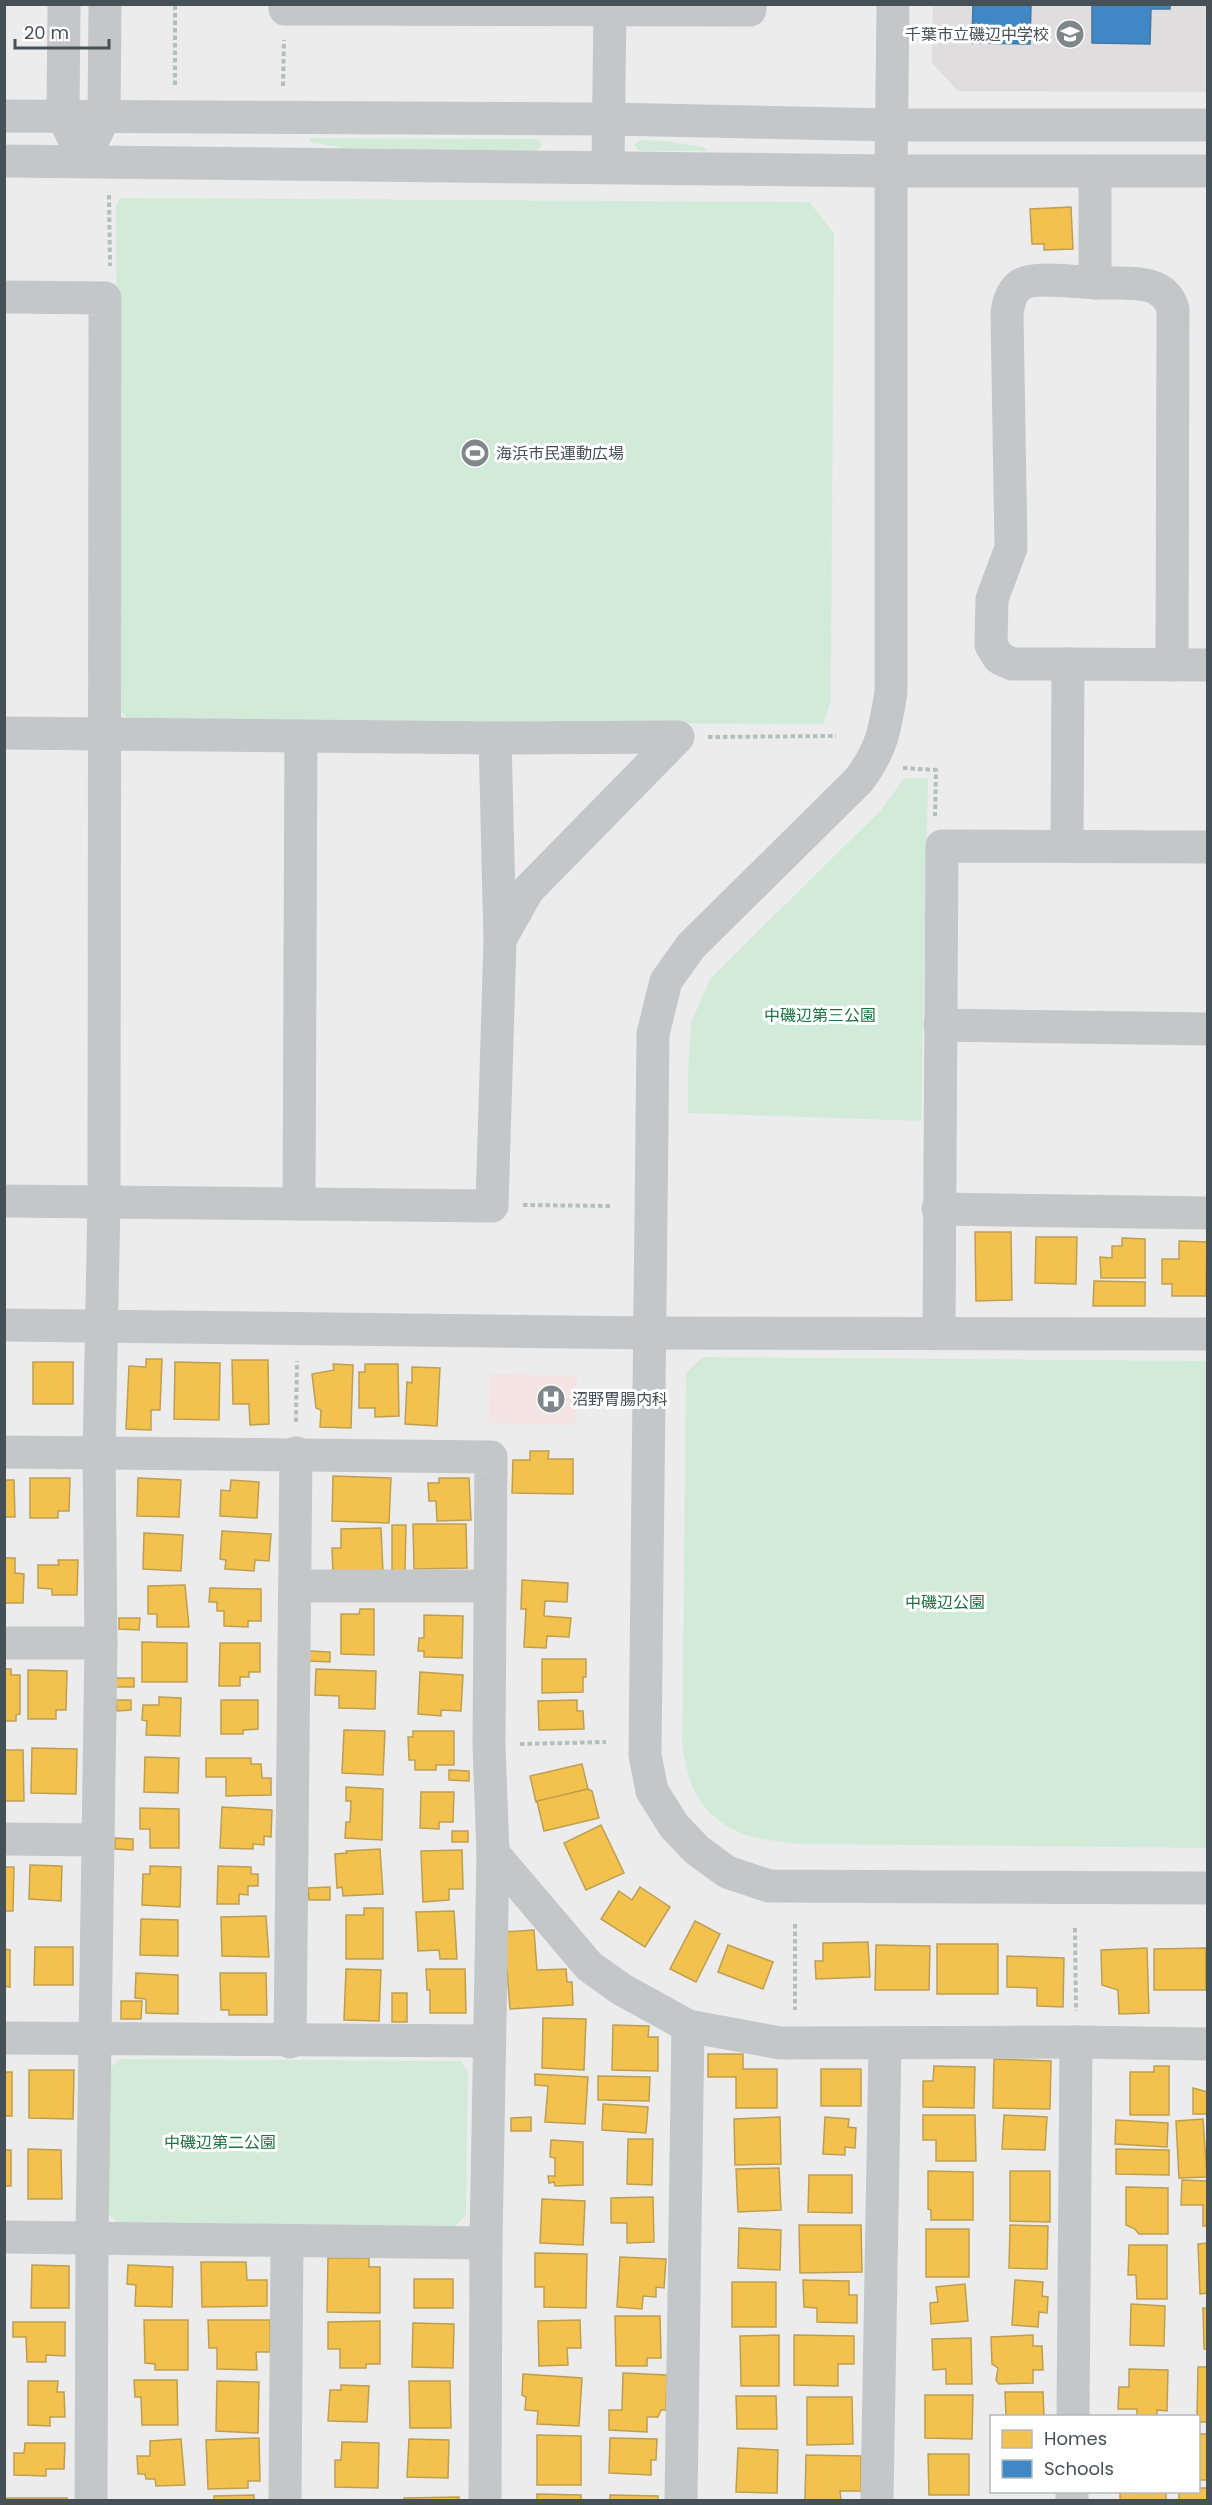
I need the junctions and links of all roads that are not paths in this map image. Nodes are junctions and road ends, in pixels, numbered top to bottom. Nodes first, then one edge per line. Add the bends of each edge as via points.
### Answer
1 (64, 4) edge
2 (105, 4) edge
3 (750, 4) edge
4 (893, 4) edge
5 (285, 7) edge
6 (610, 7) edge
7 (4, 116) edge
8 (63, 117) junction
9 (104, 117) junction
10 (609, 119) junction
11 (892, 124) junction
12 (1208, 125) edge
13 (4, 161) edge
14 (84, 161) junction
15 (608, 166) junction
16 (891, 171) junction
17 (1095, 171) junction
18 (1208, 171) edge
19 (1095, 283) junction
20 (4, 297) edge
21 (1068, 664) junction
22 (1172, 665) junction
23 (1208, 665) edge
24 (4, 733) edge
25 (104, 734) junction
26 (301, 736) junction
27 (495, 738) junction
28 (1067, 846) junction
29 (1208, 847) edge
30 (500, 940) junction
31 (940, 1024) junction
32 (1208, 1029) edge
33 (4, 1201) edge
34 (104, 1202) junction
35 (299, 1203) junction
36 (938, 1209) junction
37 (1208, 1213) edge
38 (4, 1325) edge
39 (102, 1325) junction
40 (939, 1332) junction
41 (650, 1333) junction
42 (1208, 1334) edge
43 (4, 1452) edge
44 (99, 1453) junction
45 (296, 1453) junction
46 (295, 1586) junction
47 (490, 1586) junction
48 (4, 1643) edge
49 (101, 1643) junction
50 (4, 1839) edge
51 (98, 1840) junction
52 (493, 1853) junction
53 (1208, 1888) edge
54 (688, 2026) junction
55 (4, 2038) edge
56 (95, 2039) junction
57 (290, 2042) junction
58 (489, 2042) junction
59 (1076, 2042) junction
60 (885, 2043) junction
61 (1208, 2044) edge
62 (4, 2237) edge
63 (92, 2238) junction
64 (287, 2241) junction
65 (486, 2243) junction
66 (1073, 2415) edge
67 (91, 2500) edge
68 (285, 2500) edge
69 (485, 2500) edge
70 (681, 2500) edge
71 (877, 2500) edge

1 - 8 street
2 - 9 street
3 - 6 street via 750,10
4 - 11 street
5 - 6 street
6 - 10 street
7 - 8 street
8 - 9 street
8 - 14 street
9 - 10 street
9 - 14 street
10 - 11 street
10 - 15 street
11 - 12 street
11 - 16 street
13 - 14 street
14 - 15 street
15 - 16 street
16 - 17 street
16 - 41 street via 891,692 884,735 873,761 859,780 691,946 666,981 652,1034
17 - 18 street
17 - 19 street
19 - 21 street via 1034,280 1020,285 1009,300 1007,314 1011,548 992,599 991,645 999,658 1012,664
19 - 22 street via 1150,285 1161,289 1173,309
20 - 25 street via 105,298
21 - 22 street
21 - 28 street
22 - 23 street
24 - 25 street
25 - 26 street
25 - 34 street
26 - 27 street
26 - 35 street
27 - 30 street
27 - 30 street via 678,737 528,890
28 - 29 street
28 - 31 street via 942,846
30 - 35 street via 492,1206
31 - 32 street
31 - 36 street
33 - 34 street
34 - 35 street
34 - 39 street
36 - 37 street
36 - 40 street
38 - 39 street
39 - 41 street
39 - 44 street
40 - 41 street
40 - 42 street
41 - 53 street via 645,1755 652,1791 674,1826 697,1850 727,1872 769,1886
43 - 44 street
44 - 45 street
44 - 49 street
45 - 46 street
45 - 47 street via 491,1456
46 - 47 street
46 - 57 street
47 - 52 street
48 - 49 street
49 - 51 street
50 - 51 street
51 - 56 street
52 - 54 street via 589,1966 621,1989
52 - 58 street
54 - 60 street via 744,2038 795,2043
54 - 70 street
55 - 56 street
56 - 57 street
56 - 63 street
57 - 58 street
58 - 65 street
59 - 60 street
59 - 61 street
59 - 66 street
60 - 71 street
62 - 63 street
63 - 64 street
63 - 67 street
64 - 65 street
64 - 68 street
65 - 69 street

